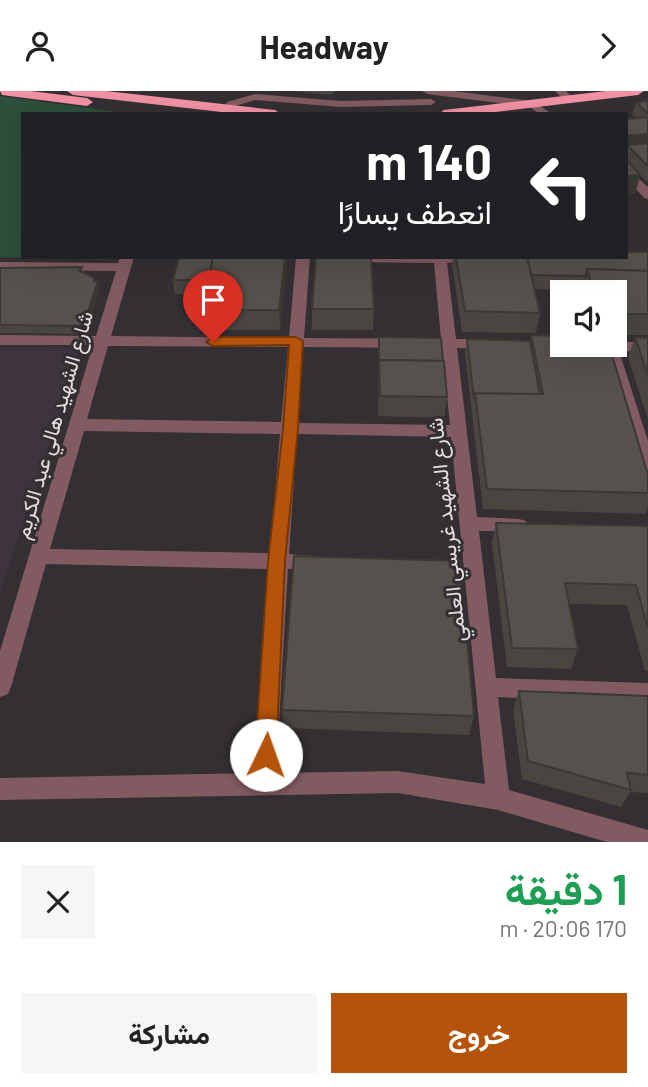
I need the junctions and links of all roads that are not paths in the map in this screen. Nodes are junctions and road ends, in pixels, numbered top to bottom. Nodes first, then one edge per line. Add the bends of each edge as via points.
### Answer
1 (2, 91) edge
2 (73, 91) edge
3 (638, 91) edge
4 (427, 95) edge
5 (648, 99) edge
6 (569, 103) edge
7 (227, 110) junction
8 (536, 110) edge
9 (168, 112) edge
10 (251, 112) edge
11 (442, 112) edge
12 (490, 112) edge
13 (628, 172) edge
14 (648, 195) edge
15 (303, 259) edge
16 (441, 259) edge
17 (125, 262) edge
18 (0, 266) edge
19 (0, 340) edge
20 (296, 341) junction
21 (103, 342) junction
22 (450, 342) junction
23 (503, 344) edge
24 (627, 347) edge
25 (648, 347) edge
26 (613, 357) edge
27 (78, 425) junction
28 (291, 429) junction
29 (460, 431) junction
30 (648, 468) edge
31 (470, 524) junction
32 (538, 527) edge
33 (39, 556) junction
34 (276, 561) junction
35 (329, 563) edge
36 (447, 567) edge
37 (474, 568) junction
38 (0, 687) edge
39 (485, 687) junction
40 (648, 693) edge
41 (264, 783) junction
42 (0, 789) edge
43 (498, 798) junction
44 (648, 842) edge

1 - 9 highway
2 - 7 highway
3 - 6 highway
4 - 7 street via 341,104 255,97
4 - 8 street
4 - 11 street
5 - 6 highway
6 - 8 highway
7 - 10 highway
8 - 12 highway
13 - 14 street
15 - 20 street
16 - 22 street, شارع الشهيد غريسي العلمي
17 - 18 street
17 - 21 street, شارع الشهيد هالي عبد الكريم
19 - 21 street
20 - 21 street
20 - 22 street
20 - 28 street
21 - 27 street, شارع الشهيد هالي عبد الكريم
22 - 23 street
22 - 29 street, شارع الشهيد غريسي العلمي
24 - 25 street
26 - 30 street
27 - 28 street
27 - 33 street, شارع الشهيد هالي عبد الكريم
28 - 29 street
28 - 34 street
29 - 31 street, شارع الشهيد غريسي العلمي
31 - 32 street
31 - 37 street, شارع الشهيد غريسي العلمي
33 - 34 street
33 - 38 street, شارع الشهيد هالي عبد الكريم
34 - 35 street
34 - 41 street
36 - 37 street
37 - 39 street, شارع الشهيد غريسي العلمي
39 - 40 street
39 - 43 street, شارع الشهيد غريسي العلمي
41 - 42 street
41 - 43 street via 398,782
43 - 44 street

